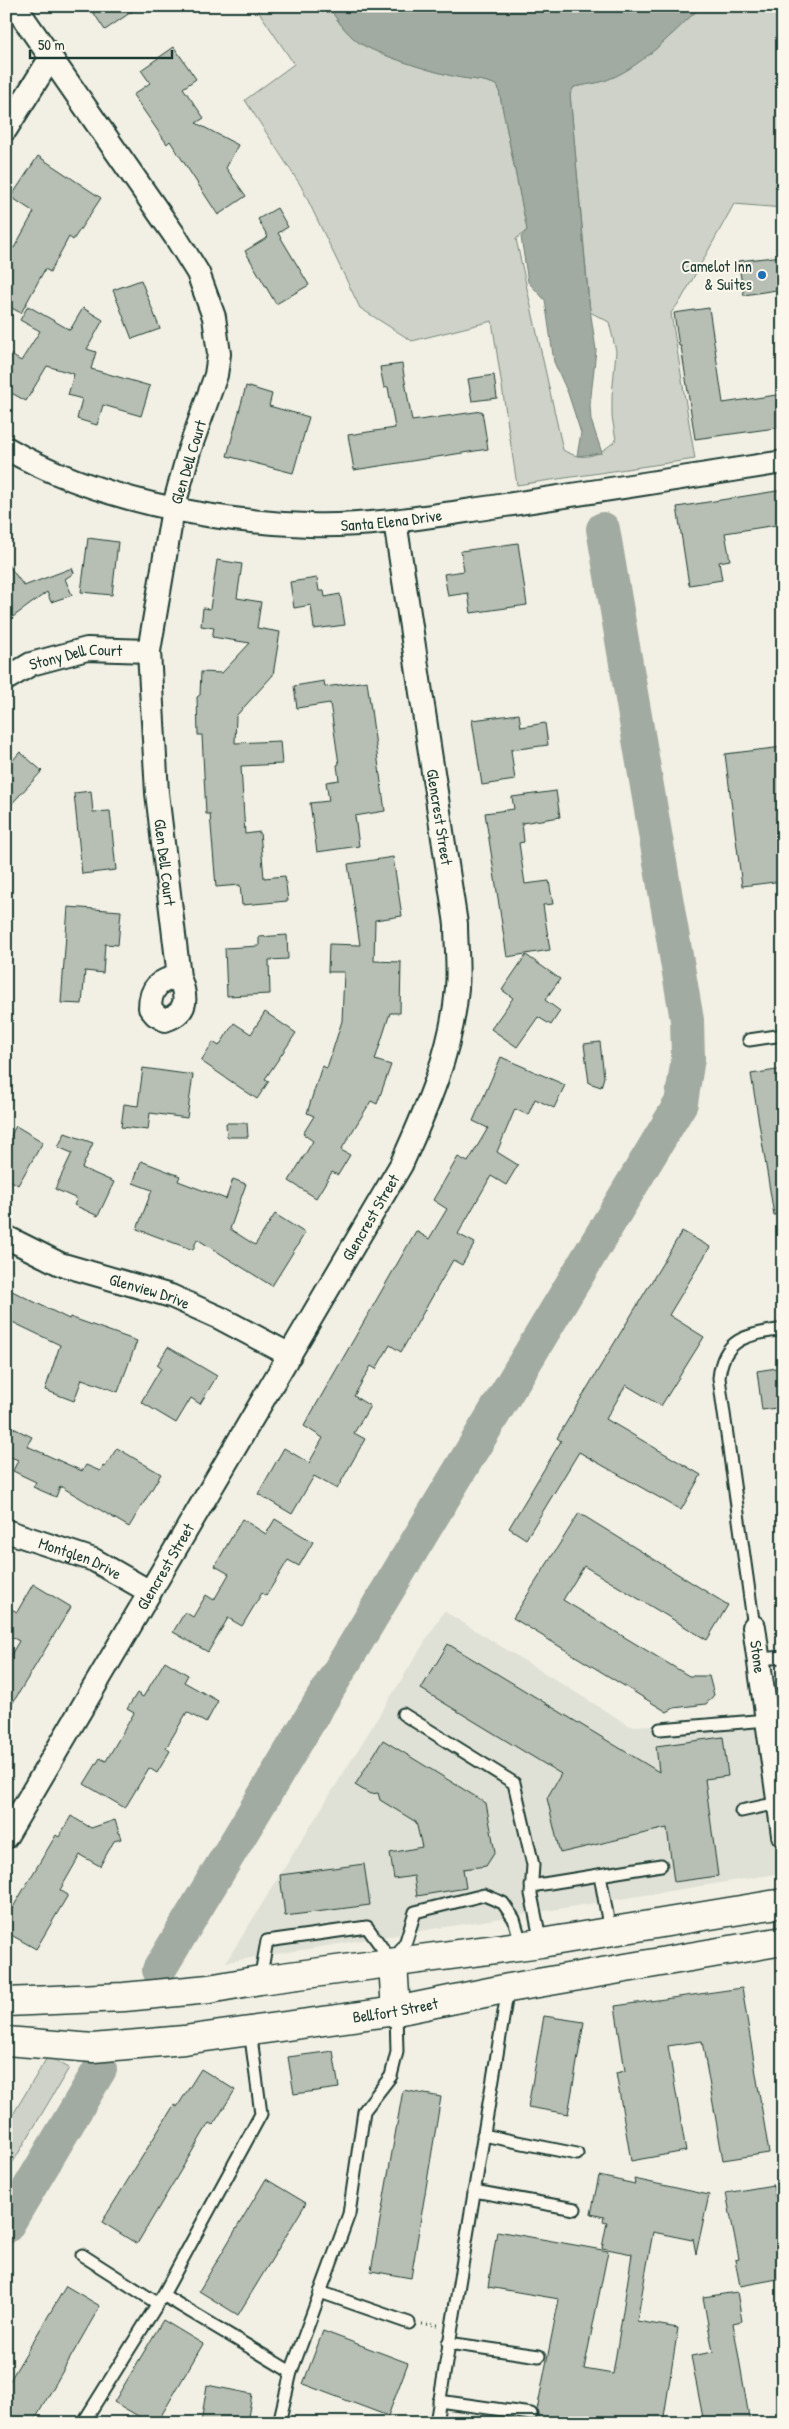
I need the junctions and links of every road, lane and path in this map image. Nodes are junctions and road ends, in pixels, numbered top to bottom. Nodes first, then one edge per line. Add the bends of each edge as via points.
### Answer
1 (15, 6) edge
2 (50, 59) junction
3 (6, 129) edge
4 (6, 448) edge
5 (783, 462) edge
6 (173, 509) junction
7 (395, 521) junction
8 (149, 651) junction
9 (6, 679) edge
10 (179, 977) dead end
11 (783, 1035) edge
12 (749, 1040) dead end
13 (6, 1237) edge
14 (783, 1329) edge
15 (290, 1355) junction
16 (6, 1531) edge
17 (150, 1592) junction
18 (754, 1627) joint
19 (783, 1657) edge
20 (759, 1659) junction
21 (403, 1714) dead end
22 (767, 1720) junction
23 (660, 1729) dead end
24 (741, 1811) dead end
25 (781, 1820) edge
26 (6, 1837) edge
27 (661, 1865) dead end
28 (600, 1875) junction
29 (531, 1886) junction
30 (783, 1903) edge
31 (610, 1931) junction
32 (783, 1941) edge
33 (531, 1945) junction
34 (393, 1963) junction
35 (260, 1980) junction
36 (508, 1988) junction
37 (6, 2002) edge
38 (396, 2011) junction
39 (250, 2030) junction
40 (6, 2041) edge
41 (483, 2135) junction
42 (577, 2154) dead end
43 (474, 2191) junction
44 (575, 2208) dead end
45 (82, 2255) dead end
46 (320, 2292) junction
47 (160, 2299) junction
48 (409, 2323) joint
49 (450, 2326) junction
50 (448, 2344) junction
51 (539, 2356) dead end
52 (291, 2372) junction
53 (439, 2401) junction
54 (531, 2414) dead end
55 (83, 2423) edge
56 (280, 2423) edge
57 (436, 2423) edge

1 - 2 street, Glen Dell Court
2 - 3 street
2 - 6 street, Glen Dell Court via 175,236 198,274 214,317 219,354 216,375
4 - 6 street, Santa Elena Drive via 95,488
5 - 7 street, Santa Elena Drive
6 - 7 street, Santa Elena Drive via 309,525
6 - 8 street, Glen Dell Court
7 - 15 street, Glencrest Street via 456,924 457,988 448,1047 425,1113 401,1165
8 - 9 street, Stony Dell Court via 87,649 31,664
8 - 10 street, Glen Dell Court via 157,793
11 - 12 lane
13 - 15 street, Glenview Drive via 60,1264 171,1296
14 - 18 lane via 750,1334 732,1345 721,1361 719,1378
15 - 17 street, Glencrest Street
16 - 17 street, Montglen Drive via 94,1560
17 - 26 street, Glencrest Street
18 - 20 street, Stone
19 - 20 lane
20 - 22 street, Stone
21 - 29 lane via 514,1783 533,1866
22 - 23 lane
22 - 25 street, Stone
24 - 25 lane
27 - 28 lane
28 - 29 lane
28 - 31 lane
29 - 33 lane
30 - 31 main road
31 - 33 main road
32 - 36 main road, Bellfort Street
33 - 34 main road
33 - 34 lane via 502,1904 484,1896 415,1912 406,1941
34 - 35 main road
34 - 35 lane via 366,1927 267,1941
34 - 38 main road
35 - 37 main road via 209,1990 124,1998
36 - 38 main road, Bellfort Street
36 - 41 lane
38 - 39 main road, Bellfort Street
38 - 46 lane via 396,2052 391,2076 364,2111 349,2214
39 - 40 main road, Bellfort Street via 93,2048
39 - 47 lane via 261,2114
41 - 42 lane
41 - 43 lane
43 - 44 lane
43 - 49 lane
45 - 47 lane
46 - 48 lane
46 - 52 lane
47 - 52 lane
47 - 55 lane
48 - 49 path
49 - 50 lane
50 - 51 lane
50 - 53 lane
52 - 56 lane
53 - 54 lane
53 - 57 lane

